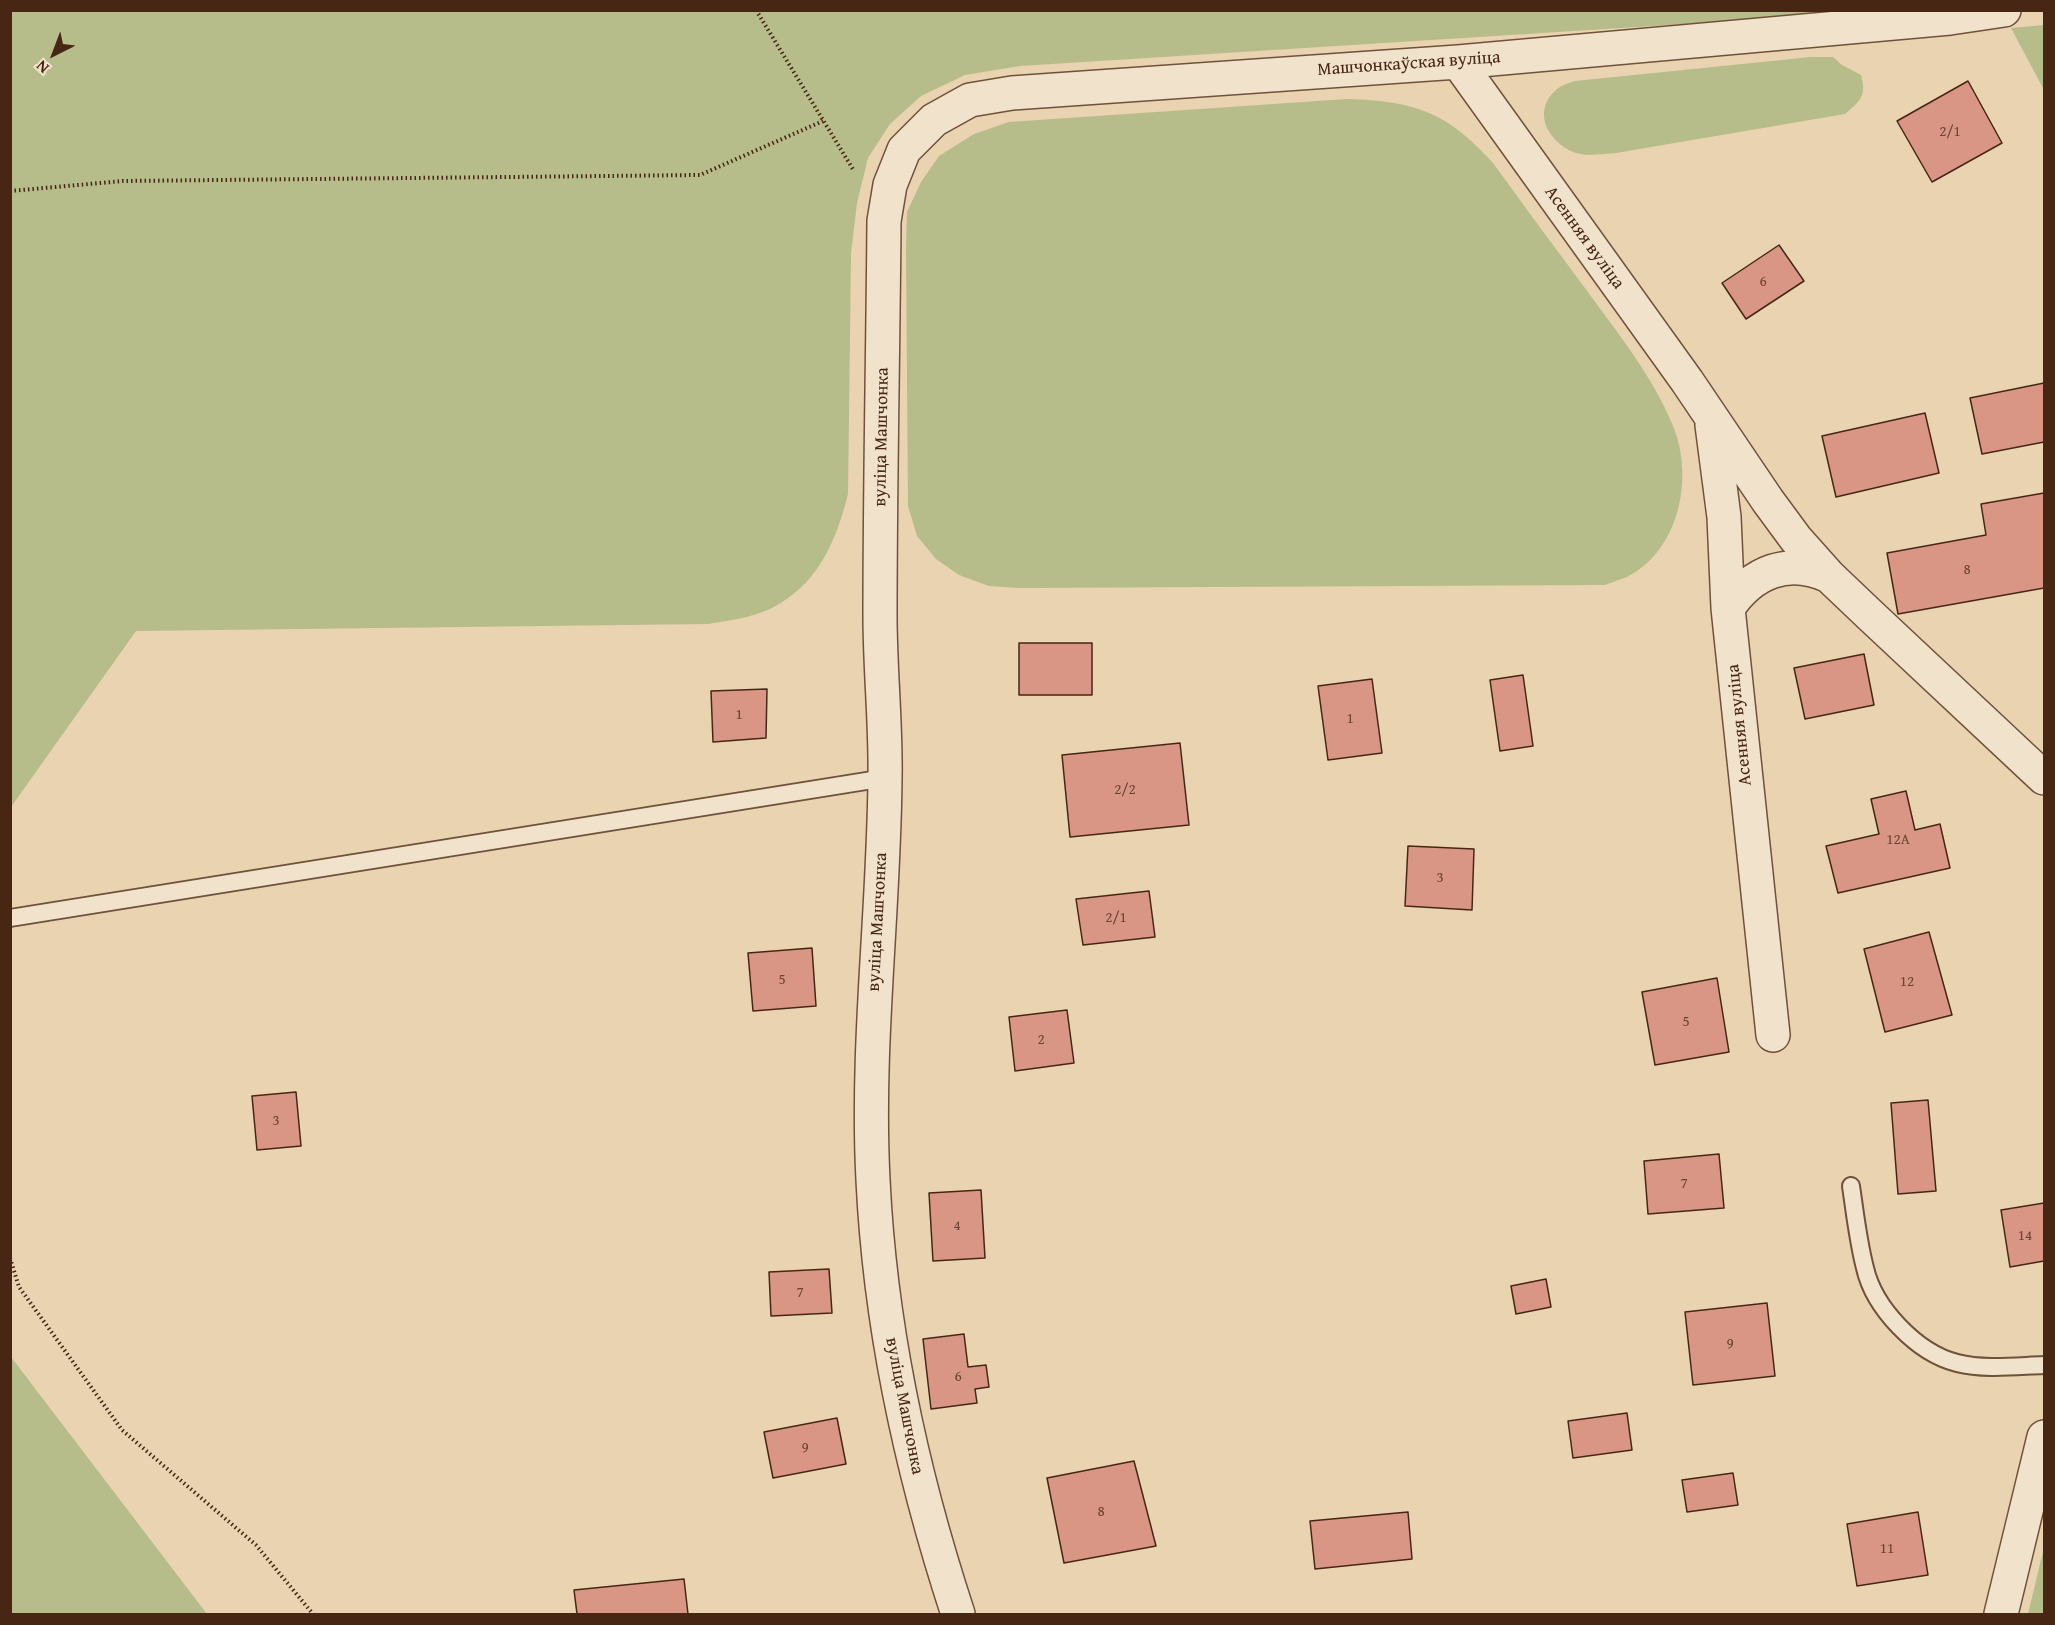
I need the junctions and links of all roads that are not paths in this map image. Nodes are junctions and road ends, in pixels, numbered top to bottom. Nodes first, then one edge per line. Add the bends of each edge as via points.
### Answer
1 (2004, 10) edge
2 (1458, 62) junction
3 (884, 220) joint
4 (1710, 416) junction
5 (1829, 576) junction
6 (1728, 608) junction
7 (885, 778) junction
8 (2044, 778) edge
9 (10, 918) edge
10 (1773, 1035) dead end
11 (1851, 1186) dead end
12 (2044, 1365) edge
13 (2044, 1437) edge
14 (958, 1614) edge
15 (2001, 1614) edge

1 - 2 street, Машчонкаўская вуліца
2 - 3 street, Машчонкаўская вуліца via 1053,89 970,100 934,120 904,150 890,185
2 - 4 street, Асенняя вуліца
3 - 7 street, вуліца Машчонка via 880,618
4 - 5 street, Асенняя вуліца via 1768,501
4 - 6 street, Асенняя вуліца via 1724,517
5 - 6 street via 1804,568 1768,573 1739,592
5 - 8 street, Асенняя вуліца
6 - 10 street, Асенняя вуліца
7 - 9 lane
7 - 14 street, вуліца Машчонка via 871,1070 880,1282 919,1480
11 - 12 lane via 1865,1270 1881,1305 1902,1330 1928,1351 1957,1363
13 - 15 street

